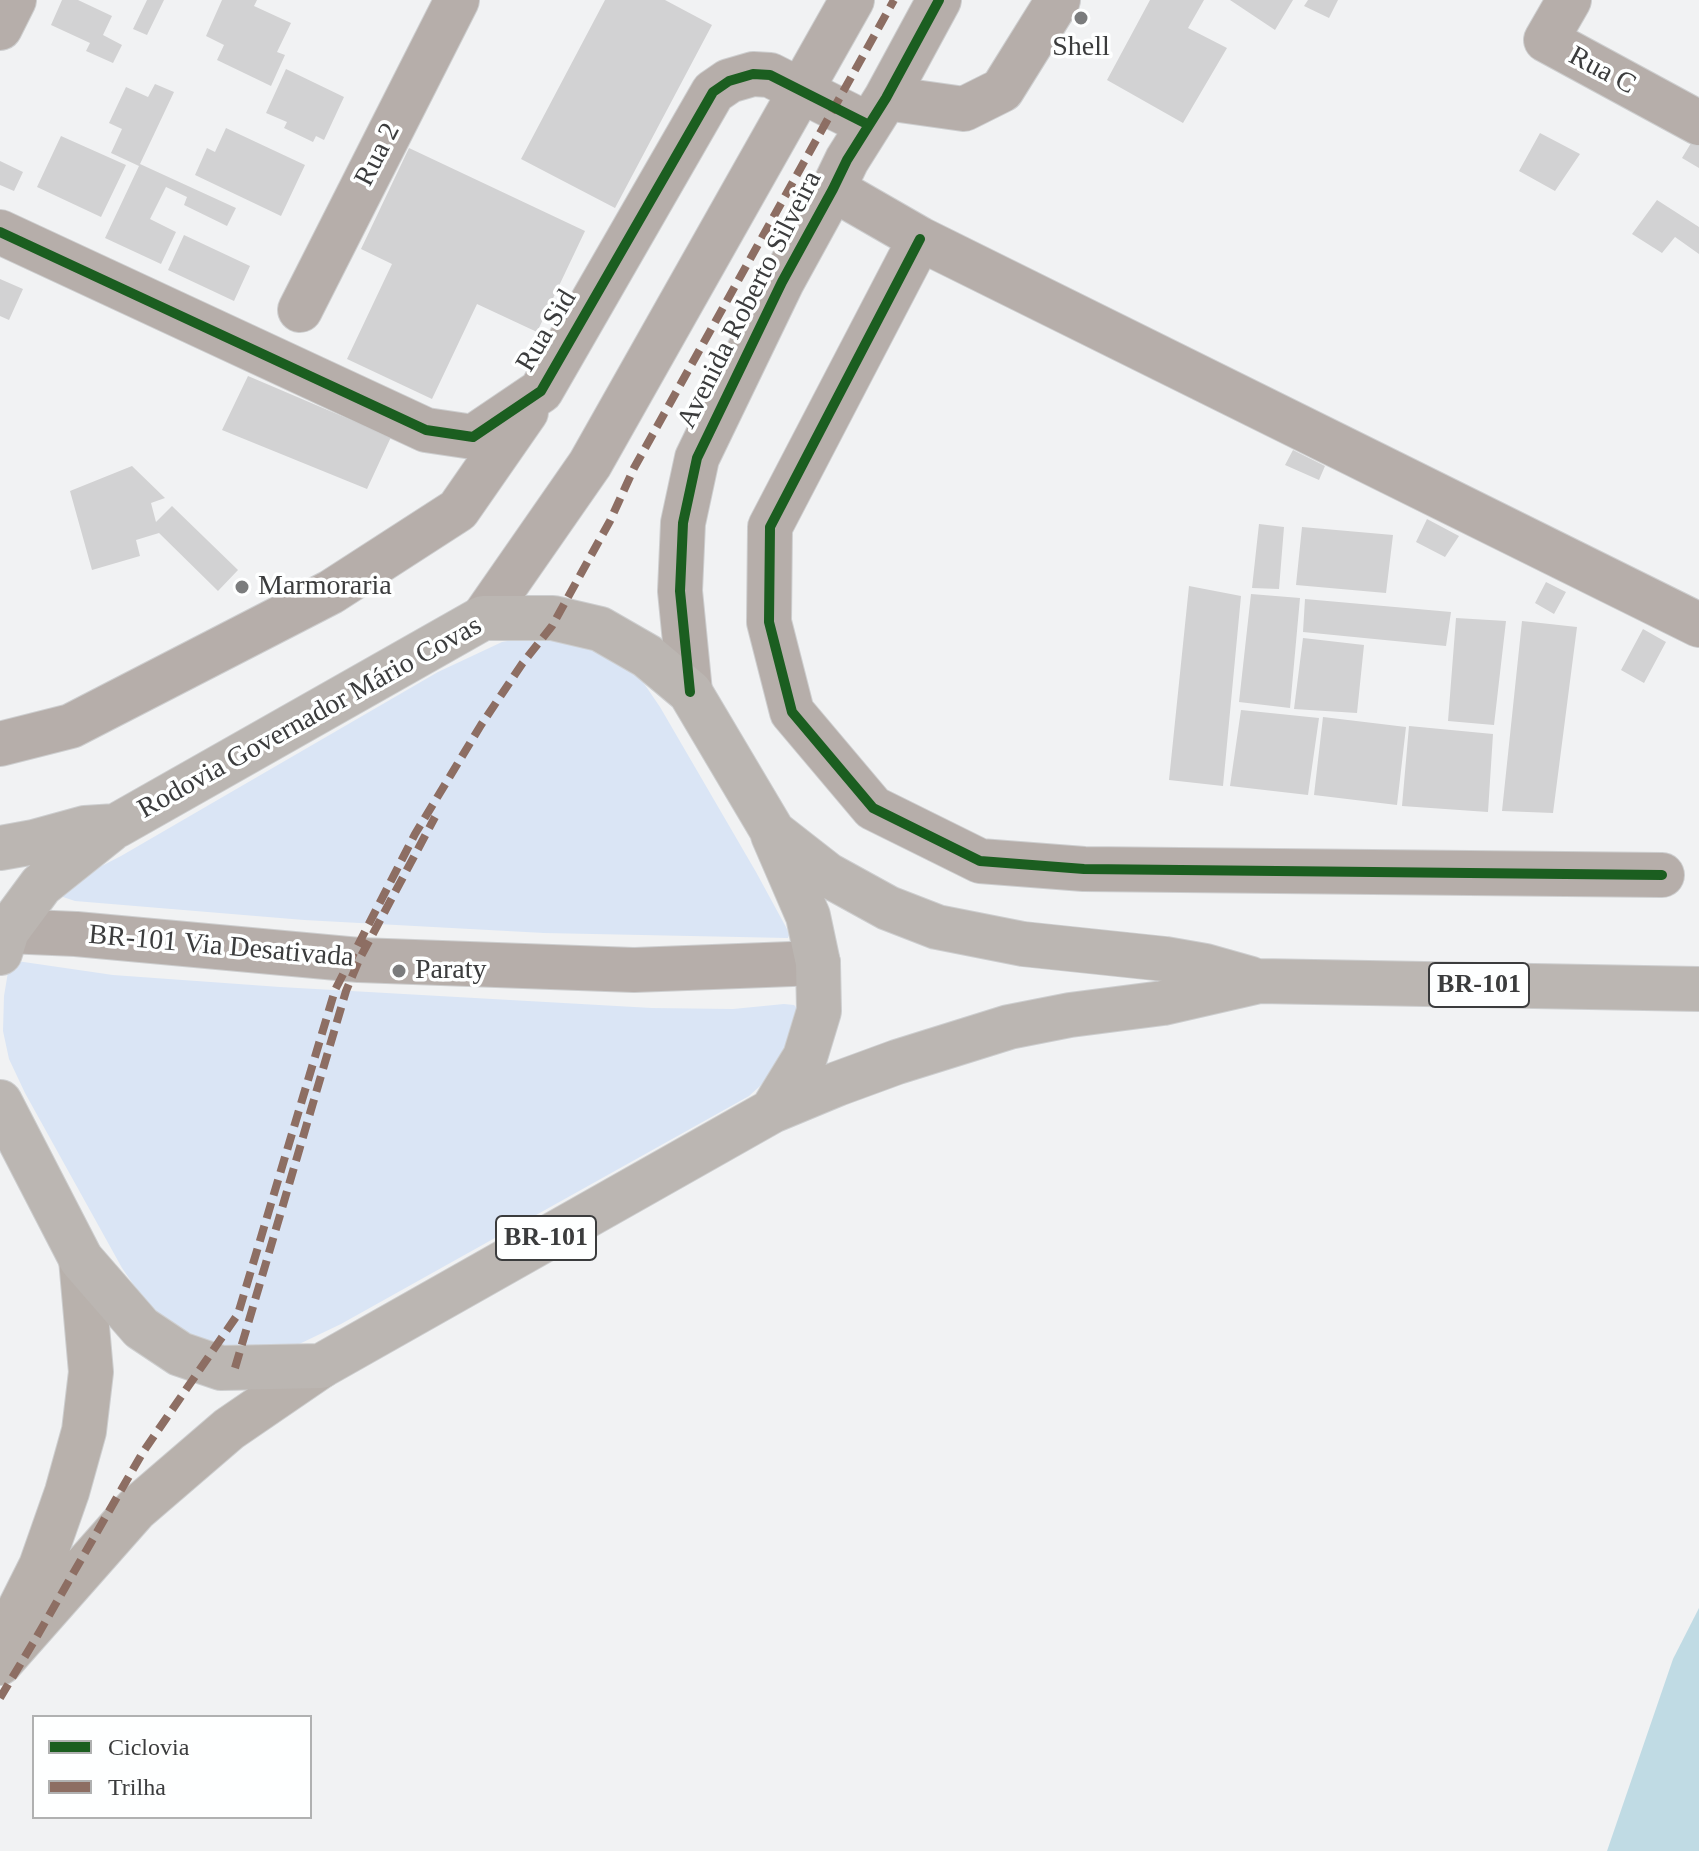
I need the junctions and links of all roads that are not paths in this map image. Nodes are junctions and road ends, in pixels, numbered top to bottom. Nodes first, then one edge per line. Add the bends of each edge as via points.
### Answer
1 (14, 0) edge
2 (457, 0) edge
3 (852, 0) edge
4 (939, 0) edge
5 (1058, 0) edge
6 (1569, 0) edge
7 (0, 28) edge
8 (802, 91) junction
9 (877, 111) junction
10 (1699, 123) edge
11 (833, 189) junction
12 (0, 232) edge
13 (920, 239) junction
14 (300, 310) dead end
15 (541, 391) junction
16 (483, 618) junction
17 (1699, 625) edge
18 (690, 692) junction
19 (0, 744) edge
20 (116, 826) junction
21 (773, 832) junction
22 (0, 848) edge
23 (1662, 875) dead end
24 (4, 942) edge
25 (818, 963) junction
26 (1259, 981) junction
27 (1699, 989) edge
28 (0, 1102) edge
29 (772, 1111) junction
30 (81, 1259) junction
31 (321, 1366) junction
32 (0, 1648) edge
33 (0, 1663) edge

1 - 7 street
2 - 14 street, Rua 2
3 - 8 street, Avenida Roberto Silveira
4 - 9 street, Avenida Roberto Silveira
5 - 9 street, Rua Sid via 1002,90 964,109
6 - 10 street, Rua C via 1546,40
8 - 9 street, Rua Sid
8 - 15 street, Rua Sid via 770,75 753,74 713,92
8 - 16 street, Avenida Roberto Silveira via 590,464
9 - 11 street, Avenida Roberto Silveira
11 - 13 street
11 - 18 street, Avenida Roberto Silveira via 697,458 683,523 680,591
12 - 15 street, Rua Sid via 426,430 473,437
13 - 17 street
13 - 23 street via 770,527 769,622 792,712 873,808 980,861 1084,869
15 - 19 street via 458,510 331,592 71,726
16 - 18 highway, Rodovia Governador Mário Covas / BR-101 via 553,618 600,629 647,656
16 - 20 highway, Rodovia Governador Mário Covas / BR-101
18 - 21 highway, Rodovia Governador Mário Covas / BR-101
20 - 22 highway, Rodovia Governador Mário Covas / BR-101
20 - 24 highway via 41,885
21 - 25 highway via 808,916
21 - 26 highway, Rodovia Governador Mário Covas / BR-101 via 828,875 937,927 1023,944 1165,959
24 - 25 street, BR-101 Via Desativada via 76,934 359,960 634,970
25 - 29 highway via 819,1011 805,1057
26 - 27 highway, Rodovia Governador Mário Covas / BR-101
26 - 29 highway, Rodovia Governador Mário Covas / BR-101 via 1163,1003 1009,1027 885,1066
28 - 30 highway, Rodovia Governador Mário Covas / BR-101
29 - 31 highway, Rodovia Governador Mário Covas / BR-101
30 - 31 highway, Rodovia Governador Mário Covas / BR-101 via 141,1328 180,1354 221,1368
30 - 32 main road via 91,1372 84,1431 41,1566
31 - 33 main road via 229,1429 136,1509

